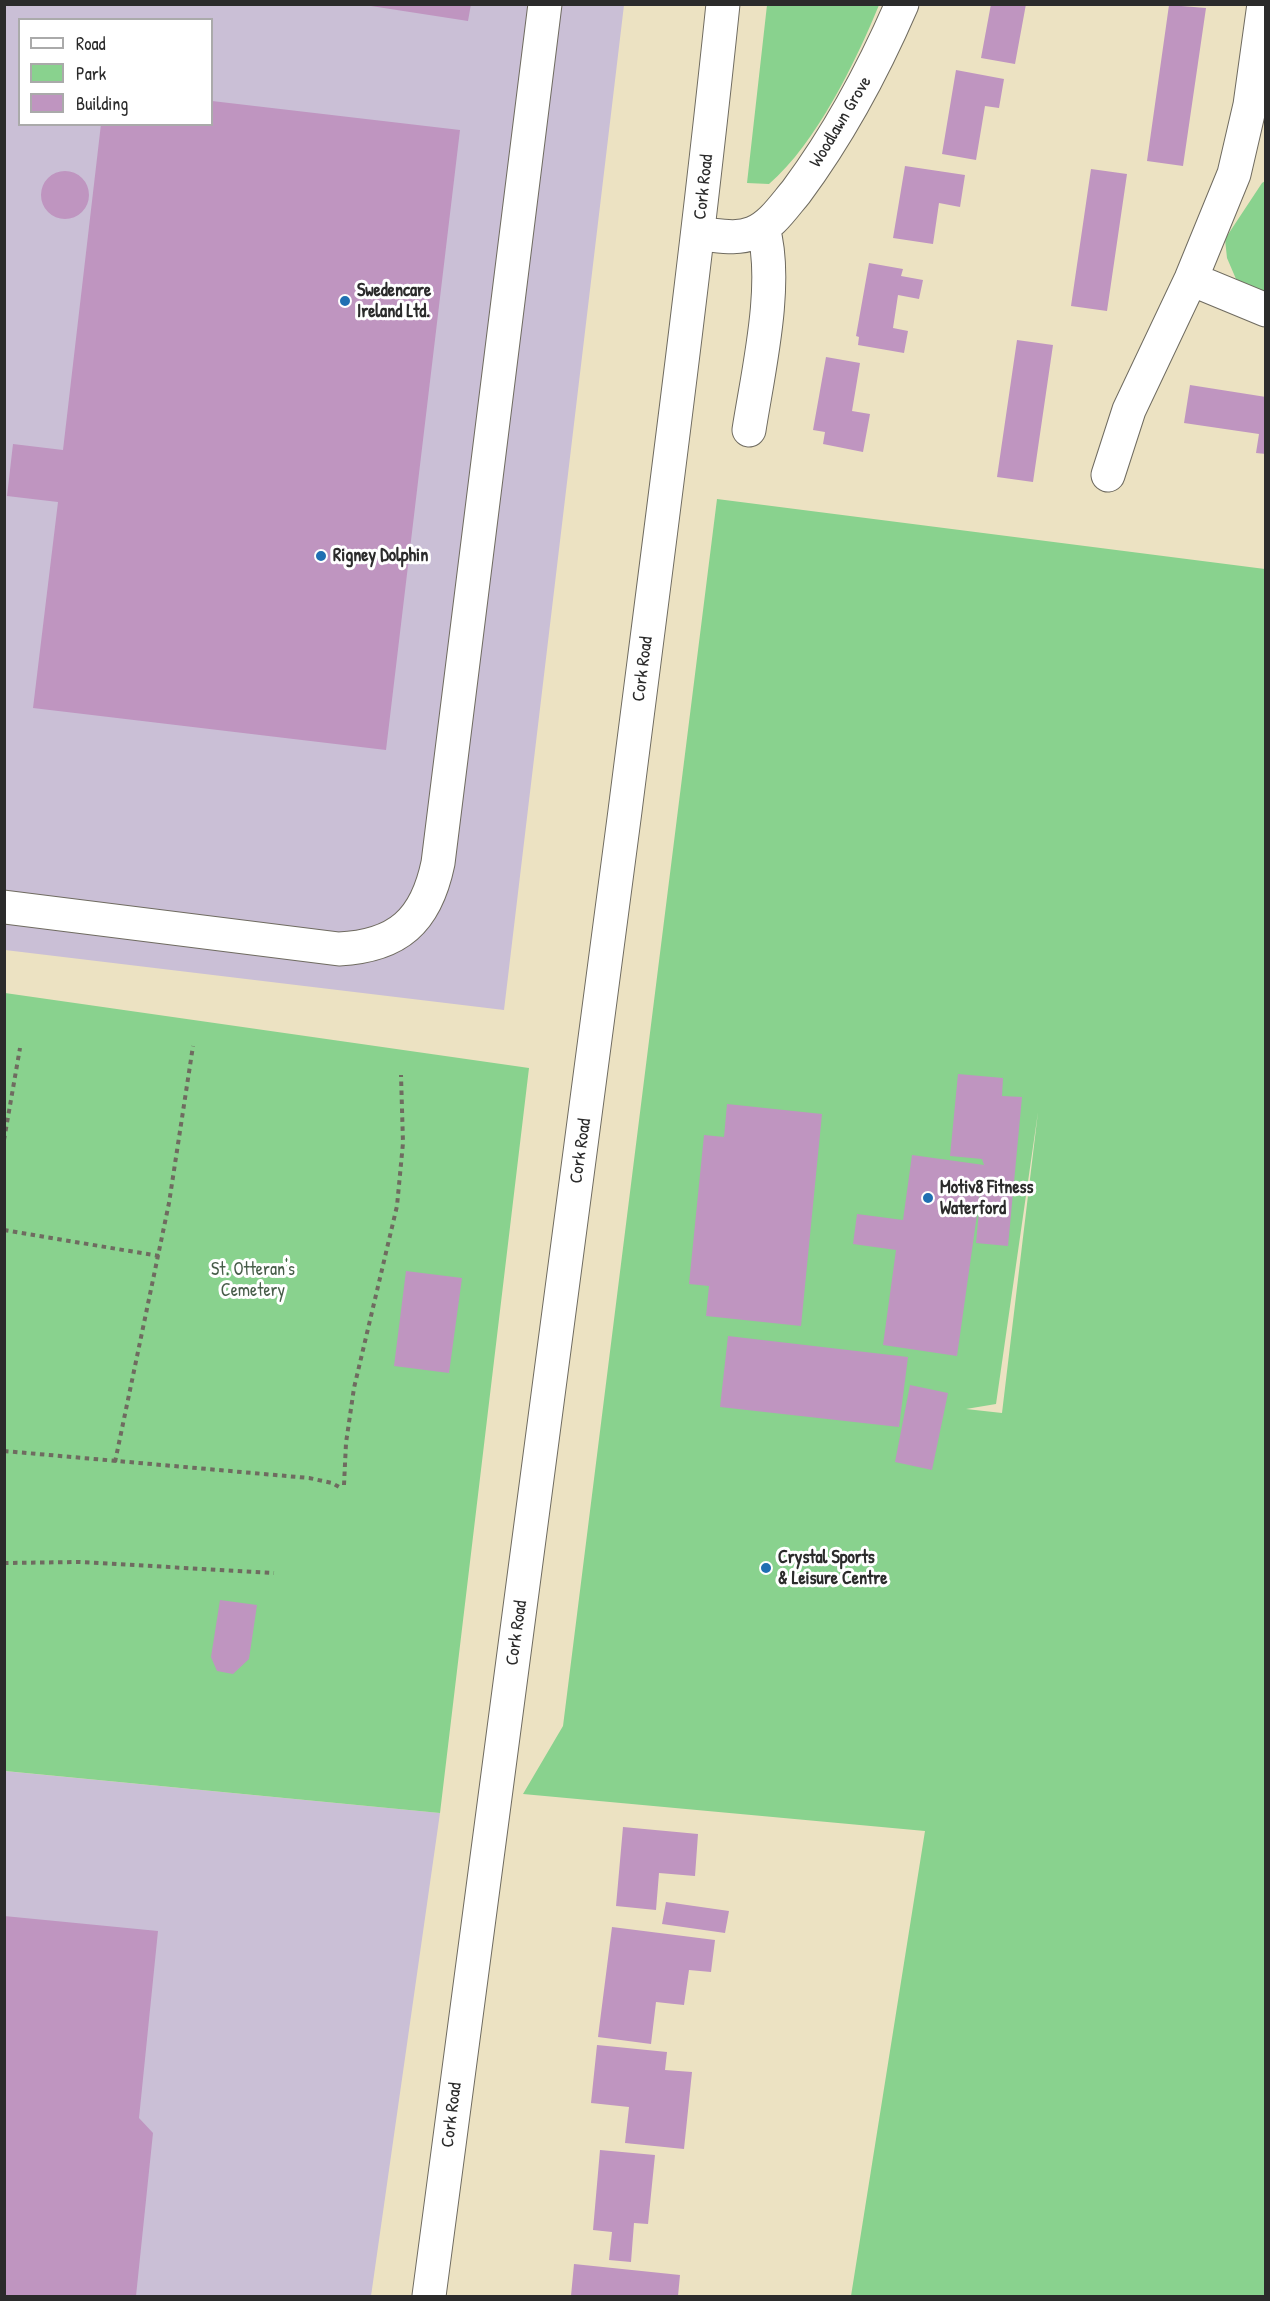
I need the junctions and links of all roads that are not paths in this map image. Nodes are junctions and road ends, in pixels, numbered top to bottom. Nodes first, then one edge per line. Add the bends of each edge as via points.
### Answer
1 (545, 4) edge
2 (723, 4) edge
3 (902, 4) edge
4 (1264, 4) edge
5 (1253, 152) edge
6 (763, 228) junction
7 (699, 234) junction
8 (1191, 279) junction
9 (1266, 310) edge
10 (749, 430) dead end
11 (1108, 475) dead end
12 (4, 907) edge
13 (429, 2296) edge

1 - 12 main road via 438,863 434,883 420,913 402,931 381,942 339,949
2 - 7 main road, Cork Road
3 - 6 main road, Woodlawn Grove via 870,75 835,134 788,202
4 - 5 main road
5 - 8 main road via 1225,199
6 - 7 main road, Woodlawn Grove via 738,237
6 - 10 main road via 768,250 767,295
7 - 13 main road, Cork Road
8 - 9 main road
8 - 11 main road via 1129,410

